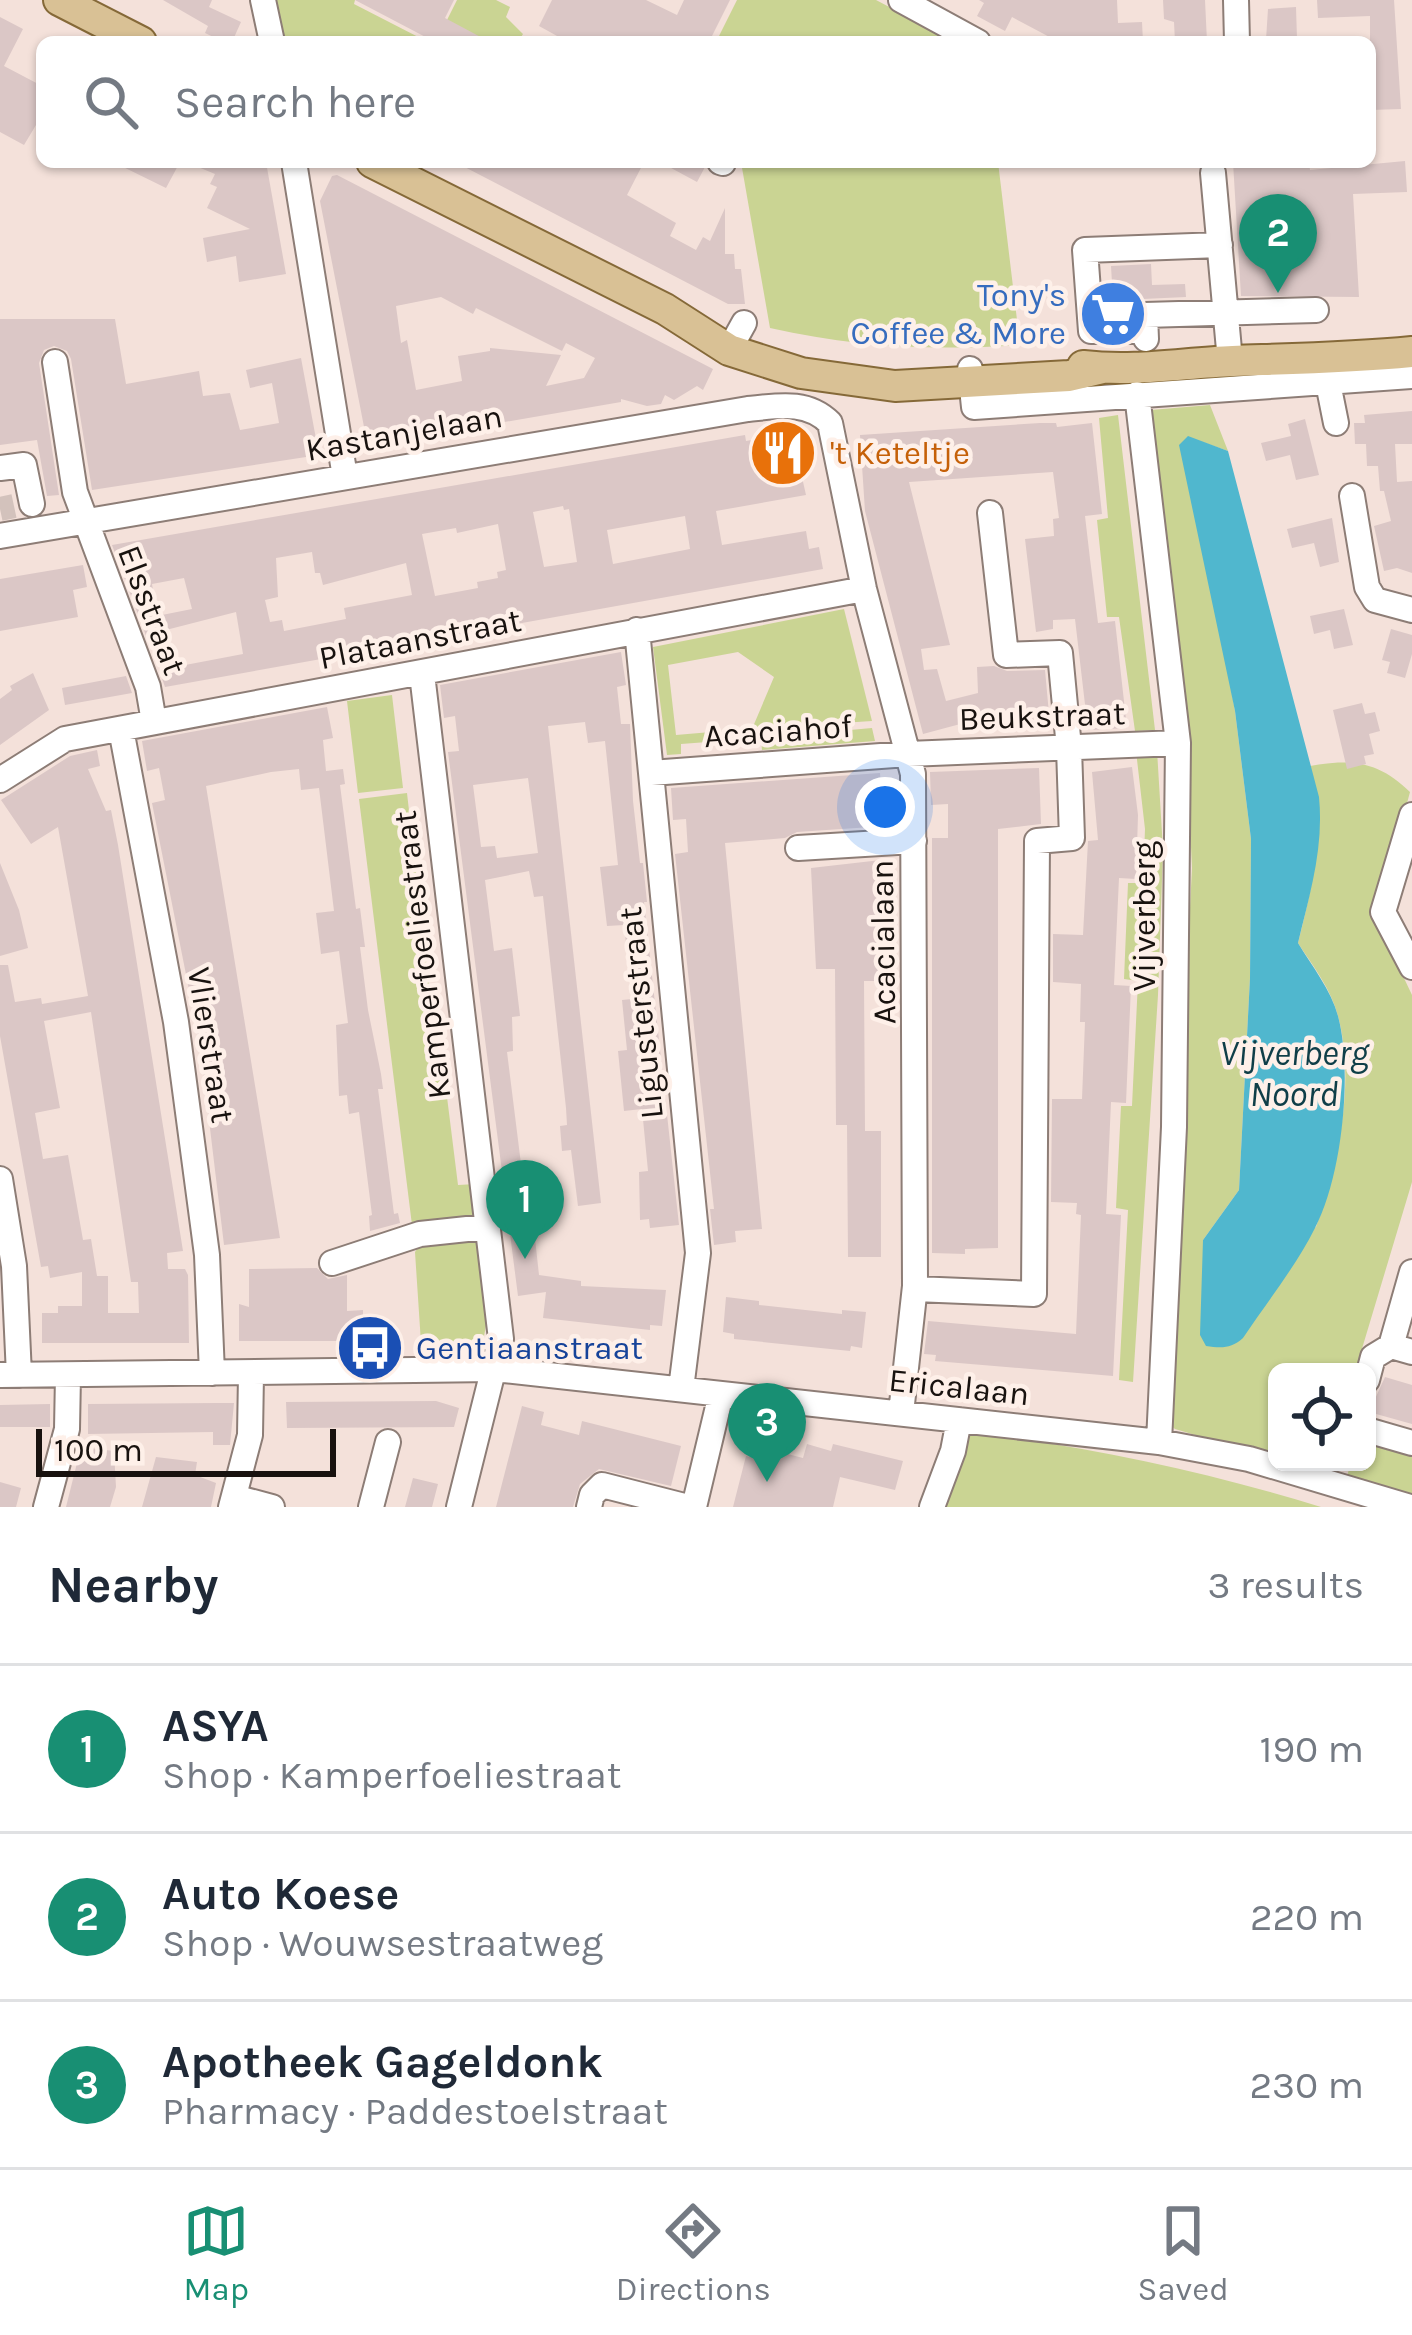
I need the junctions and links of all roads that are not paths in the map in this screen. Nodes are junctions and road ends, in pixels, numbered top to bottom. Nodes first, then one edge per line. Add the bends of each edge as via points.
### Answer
1 (59, 0) edge
2 (262, 0) edge
3 (901, 0) edge
4 (1236, 0) edge
5 (128, 36) edge
6 (271, 36) edge
7 (967, 36) edge
8 (1237, 36) edge
9 (295, 168) edge
10 (385, 168) edge
11 (1213, 172) dead end
12 (1220, 245) junction
13 (1316, 310) dead end
14 (1224, 313) junction
15 (1145, 331) junction
16 (1412, 352) edge
17 (1230, 361) junction
18 (55, 362) dead end
19 (971, 376) junction
20 (1412, 376) edge
21 (1142, 382) junction
22 (1328, 383) junction
23 (819, 412) joint
24 (1336, 423) dead end
25 (0, 468) edge
26 (345, 477) junction
27 (1352, 496) dead end
28 (990, 513) dead end
29 (85, 522) junction
30 (54, 527) junction
31 (0, 536) edge
32 (864, 589) junction
33 (1412, 610) edge
34 (638, 630) junction
35 (422, 674) junction
36 (154, 722) junction
37 (122, 729) junction
38 (1178, 743) junction
39 (1069, 748) junction
40 (908, 754) junction
41 (651, 773) junction
42 (0, 780) edge
43 (1412, 815) edge
44 (914, 841) junction
45 (798, 848) dead end
46 (1412, 967) edge
47 (0, 1179) edge
48 (487, 1227) junction
49 (332, 1263) dead end
50 (1412, 1272) edge
51 (915, 1288) junction
52 (1402, 1349) edge
53 (1371, 1363) edge
54 (494, 1369) junction
55 (212, 1373) junction
56 (250, 1374) junction
57 (9, 1375) edge
58 (68, 1375) junction
59 (681, 1389) junction
60 (721, 1394) junction
61 (901, 1413) junction
62 (959, 1420) junction
63 (1376, 1433) edge
64 (388, 1442) dead end
65 (1159, 1442) junction
66 (1412, 1443) edge
67 (1338, 1473) edge
68 (232, 1502) edge
69 (46, 1507) edge
70 (272, 1507) edge
71 (371, 1507) edge
72 (458, 1507) edge
73 (589, 1507) edge
74 (691, 1507) edge
75 (932, 1507) edge
76 (1410, 1507) edge

1 - 5 main road
2 - 6 street
3 - 7 street
4 - 8 street
9 - 26 street
10 - 19 main road via 801,374 859,384
11 - 12 street
12 - 14 street
12 - 15 street via 1085,250 1090,331
13 - 14 street
14 - 15 street via 1144,315
14 - 17 street
15 - 21 street, Vijverberg
16 - 17 main road
17 - 21 main road
18 - 29 street, Elsstraat
19 - 21 main road via 1103,368
19 - 21 street via 974,407
20 - 22 street
21 - 22 street
21 - 38 street, Vijverberg
22 - 24 street
23 - 26 street, Kastanjelaan via 748,409
23 - 32 street, Acacialaan via 830,423
25 - 30 street via 24,464 22,499
26 - 29 street, Kastanjelaan
27 - 33 street via 1367,587 1376,600
28 - 39 street via 1006,655 1060,653
29 - 30 street, Kastanjelaan
29 - 36 street, Elsstraat
30 - 31 street, Kastanjelaan
32 - 34 street, Plataanstraat
32 - 40 street, Acacialaan
34 - 35 street, Plataanstraat
34 - 41 street, Ligusterstraat
35 - 36 street, Plataanstraat
35 - 48 street, Kamperfoeliestraat
36 - 37 street, Plataanstraat
37 - 42 street, Plataanstraat via 65,739
37 - 55 street, Vlierstraat via 176,1022 207,1255
38 - 39 street, Beukstraat
38 - 65 street, Vijverberg via 1174,1127
39 - 40 street, Beukstraat
39 - 51 street via 1072,838 1037,841 1034,1294
40 - 41 street, Acaciahof
40 - 44 street, Acacialaan
41 - 59 street, Ligusterstraat via 698,1252
43 - 46 street via 1383,912
44 - 45 street
44 - 51 street, Acacialaan
47 - 57 street via 14,1266
48 - 49 street via 420,1234
48 - 54 street, Kamperfoeliestraat via 501,1339
50 - 52 street
51 - 61 street, Acacialaan
52 - 53 street
54 - 56 street
54 - 59 street, Ericalaan
54 - 72 street, Kamperfoeliestraat
55 - 56 street
55 - 58 street
56 - 68 street via 250,1435
57 - 58 street
58 - 69 street via 67,1429
59 - 60 street, Ericalaan
60 - 61 street, Ericalaan
60 - 74 street
61 - 62 street, Ericalaan
62 - 65 street, Ericalaan
62 - 75 street
63 - 66 street
64 - 71 street
65 - 67 street, Ericalaan
67 - 76 street, Ericalaan
68 - 70 street
73 - 74 street via 602,1485

